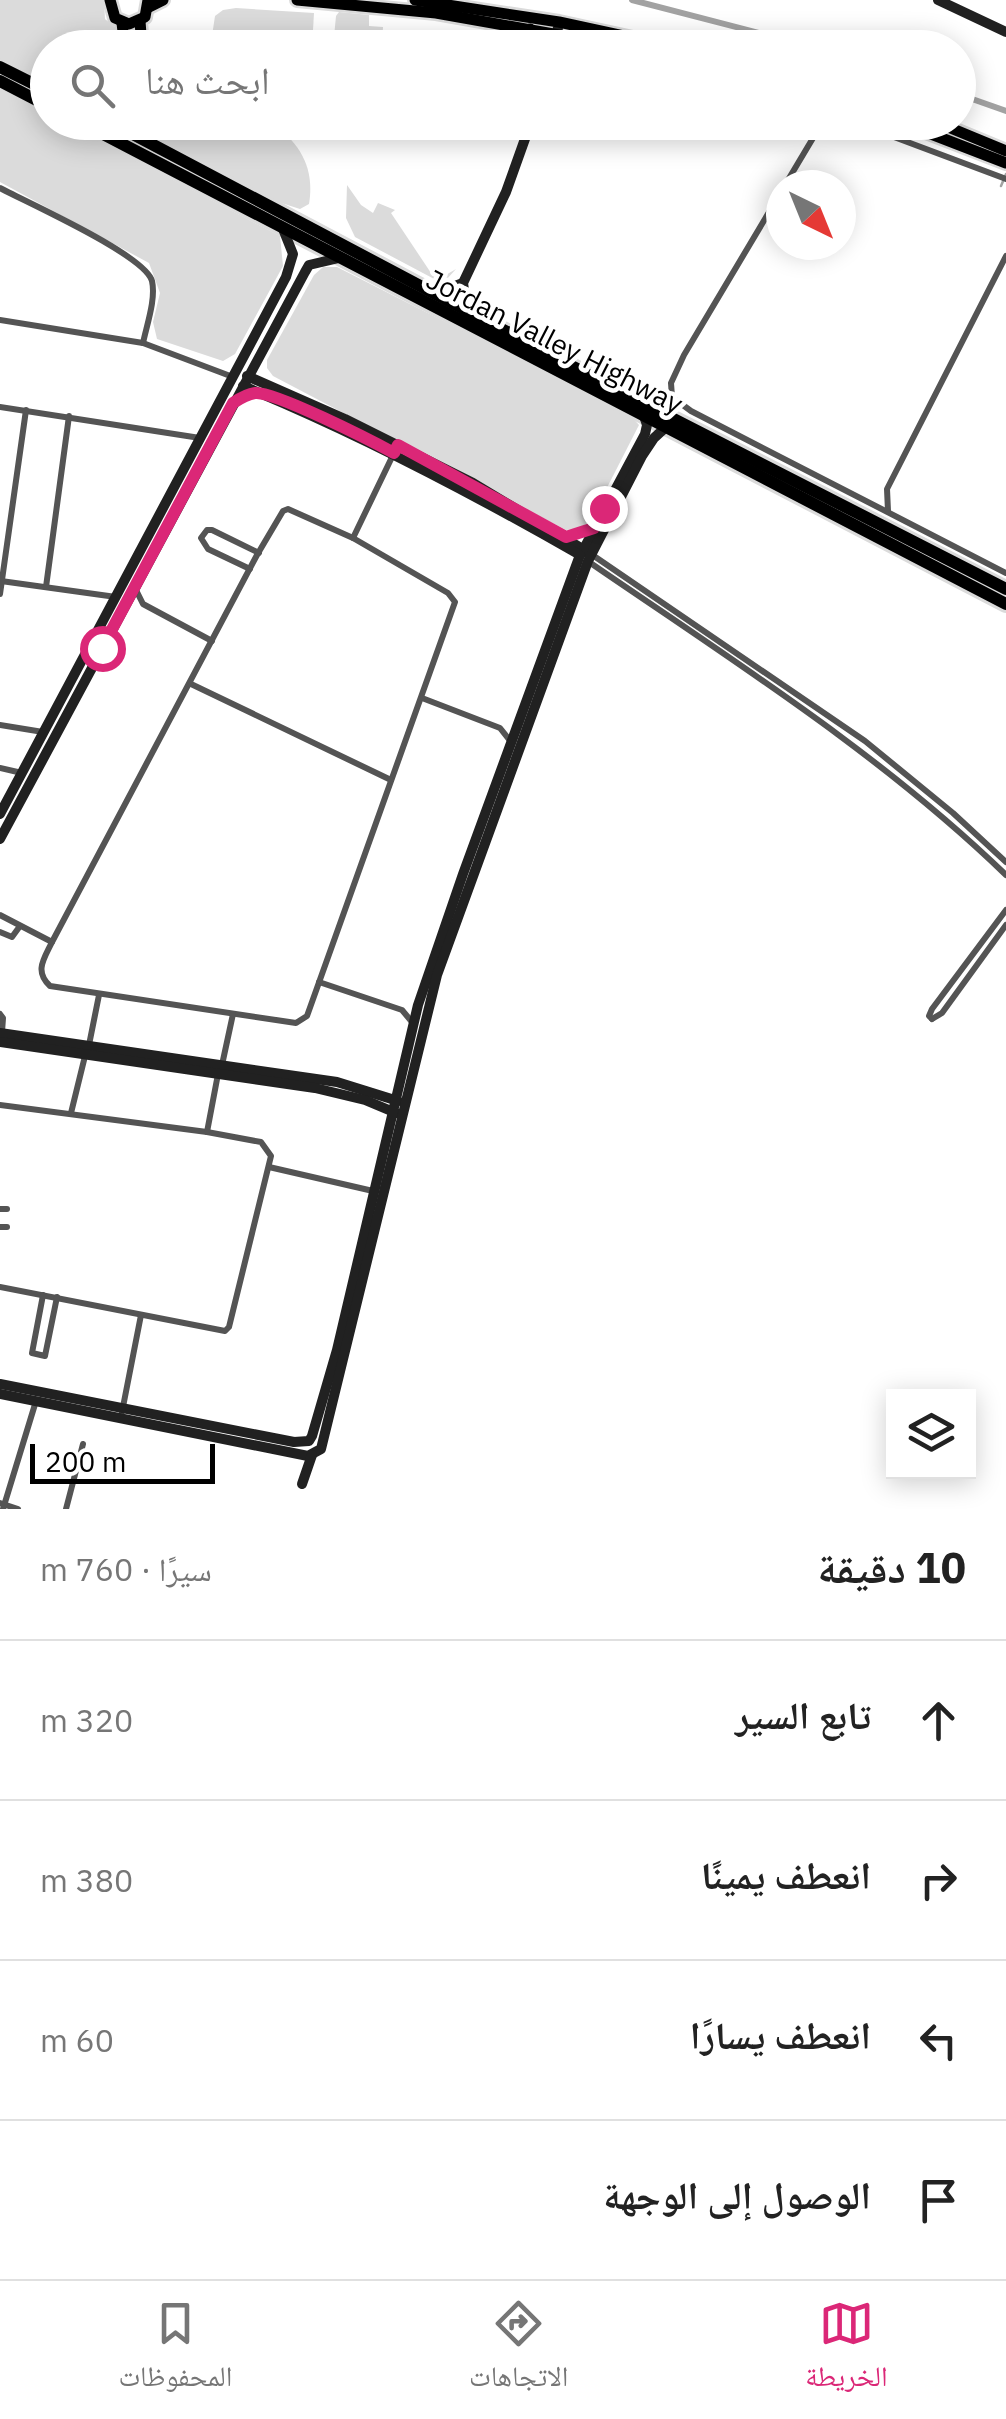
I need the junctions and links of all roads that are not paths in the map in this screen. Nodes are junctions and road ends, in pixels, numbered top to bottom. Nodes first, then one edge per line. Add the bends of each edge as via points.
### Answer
1 (110, 0) edge
2 (163, 0) edge
3 (297, 0) edge
4 (415, 0) edge
5 (938, 0) edge
6 (971, 0) edge
7 (149, 3) edge
8 (969, 14) junction
9 (140, 21) junction
10 (122, 23) junction
11 (530, 28) joint
12 (558, 28) junction
13 (123, 30) edge
14 (141, 30) edge
15 (562, 30) edge
16 (570, 30) edge
17 (1006, 32) edge
18 (0, 67) edge
19 (0, 81) edge
20 (30, 82) edge
21 (30, 97) edge
22 (976, 138) edge
23 (114, 140) edge
24 (149, 140) edge
25 (525, 140) edge
26 (812, 140) edge
27 (902, 140) edge
28 (950, 140) edge
29 (966, 146) junction
30 (1006, 150) edge
31 (959, 161) junction
32 (1006, 163) edge
33 (794, 170) edge
34 (1006, 179) edge
35 (0, 188) edge
36 (766, 217) edge
37 (283, 230) junction
38 (312, 237) junction
39 (1006, 256) edge
40 (339, 258) junction
41 (294, 260) junction
42 (309, 265) junction
43 (463, 283) junction
44 (436, 293) junction
45 (468, 311) junction
46 (0, 320) edge
47 (144, 343) junction
48 (258, 356) junction
49 (241, 380) junction
50 (263, 389) junction
51 (615, 394) junction
52 (233, 403) junction
53 (0, 407) edge
54 (26, 410) junction
55 (69, 416) junction
56 (644, 416) junction
57 (666, 427) junction
58 (200, 438) junction
59 (396, 449) junction
60 (887, 489) junction
61 (868, 502) junction
62 (888, 512) junction
63 (594, 528) junction
64 (352, 538) junction
65 (566, 542) junction
66 (259, 553) junction
67 (586, 555) junction
68 (961, 558) junction
69 (250, 570) junction
70 (574, 570) junction
71 (1006, 573) edge
72 (1, 581) edge
73 (46, 587) junction
74 (135, 587) junction
75 (1006, 589) edge
76 (0, 594) edge
77 (116, 598) junction
78 (143, 604) junction
79 (1006, 604) edge
80 (123, 610) junction
81 (212, 640) junction
82 (77, 683) junction
83 (191, 684) junction
84 (422, 698) junction
85 (518, 722) junction
86 (0, 726) edge
87 (500, 728) junction
88 (44, 732) junction
89 (511, 742) junction
90 (0, 768) edge
91 (22, 773) junction
92 (392, 780) junction
93 (0, 814) edge
94 (0, 839) edge
95 (1006, 862) edge
96 (1006, 875) edge
97 (1006, 910) edge
98 (0, 915) edge
99 (1006, 924) edge
100 (20, 926) junction
101 (0, 932) edge
102 (52, 942) junction
103 (319, 982) junction
104 (99, 995) junction
105 (418, 1005) junction
106 (402, 1010) junction
107 (0, 1014) edge
108 (234, 1014) junction
109 (413, 1023) junction
110 (0, 1036) edge
111 (87, 1050) junction
112 (220, 1070) junction
113 (401, 1076) junction
114 (377, 1099) junction
115 (0, 1105) edge
116 (398, 1108) junction
117 (71, 1113) junction
118 (389, 1126) junction
119 (207, 1132) junction
120 (268, 1168) junction
121 (373, 1191) junction
122 (0, 1287) edge
123 (43, 1295) junction
124 (57, 1297) junction
125 (142, 1315) junction
126 (0, 1384) edge
127 (0, 1394) edge
128 (36, 1401) junction
129 (122, 1413) junction
130 (309, 1441) junction
131 (82, 1444) dead end
132 (315, 1454) junction
133 (302, 1484) dead end
134 (3, 1505) edge
135 (18, 1509) edge
136 (66, 1509) edge

1 - 10 main road via 112,15
2 - 7 main road
3 - 11 main road
4 - 12 main road
5 - 8 street
6 - 8 street
7 - 9 main road
8 - 17 street
9 - 10 main road
9 - 14 main road
10 - 13 main road
11 - 12 main road
12 - 15 main road
12 - 16 main road
18 - 20 highway
19 - 21 highway
22 - 30 main road
23 - 37 highway, Jordan Valley Highway
24 - 38 highway, Jordan Valley Highway
25 - 43 street
26 - 33 street
27 - 31 street
28 - 29 main road
29 - 31 street
29 - 32 main road
31 - 34 street
35 - 47 street via 147,270 153,285
36 - 61 street via 684,356 670,393 691,411
37 - 38 highway, Jordan Valley Highway
37 - 41 street
38 - 40 highway, Jordan Valley Highway
38 - 44 highway, Jordan Valley Highway
39 - 60 street
40 - 42 street
40 - 51 highway, Jordan Valley Highway
41 - 42 street via 303,255
41 - 49 street
42 - 48 street
43 - 44 street
43 - 45 street
44 - 45 highway, Jordan Valley Highway
45 - 51 highway, Jordan Valley Highway
46 - 47 street
47 - 49 street
48 - 49 street
48 - 50 street
49 - 50 street
49 - 52 street
49 - 58 street
50 - 52 street
50 - 59 street
51 - 56 highway, Jordan Valley Highway
51 - 68 highway, Jordan Valley Highway
52 - 74 street
53 - 54 street
54 - 55 street
54 - 72 street
55 - 58 street
55 - 73 street
56 - 57 highway, Jordan Valley Highway
56 - 63 street via 645,434
57 - 67 street
57 - 79 highway, Jordan Valley Highway
58 - 77 street
59 - 64 street
59 - 65 street
60 - 61 street
60 - 62 street
61 - 62 street
62 - 68 street
63 - 65 street
63 - 67 street
64 - 66 street via 288,509
64 - 84 street via 455,602
65 - 67 street
65 - 70 street
66 - 69 street
66 - 69 street via 210,530 201,538
67 - 70 street
67 - 95 street via 865,742
67 - 96 street via 840,737 948,820
67 - 116 street via 442,960
68 - 71 street
68 - 75 highway, Jordan Valley Highway
69 - 81 street
70 - 85 street
72 - 73 street
72 - 76 street
73 - 77 street
74 - 78 street
74 - 80 street
77 - 82 street
78 - 80 street
78 - 81 street
80 - 82 street
81 - 83 street
82 - 88 street
82 - 94 street
83 - 92 street
83 - 102 street
84 - 87 street
84 - 92 street
85 - 87 street
85 - 89 street
86 - 88 street
87 - 89 street
88 - 91 street
89 - 105 street
90 - 91 street
91 - 93 street
92 - 103 street
97 - 99 street via 932,1009 932,1020
98 - 100 street
100 - 101 street via 12,937
100 - 102 street
102 - 104 street via 40,968 46,982
103 - 106 street
103 - 108 street via 301,1022
104 - 108 street
104 - 111 street
105 - 106 street
105 - 109 street
106 - 109 street
107 - 110 street
108 - 112 street
109 - 113 street
110 - 111 street
111 - 112 street
111 - 117 street
112 - 114 street via 337,1082
112 - 119 street
113 - 114 street
113 - 116 street
114 - 116 street
114 - 118 street
115 - 117 street
116 - 118 street
116 - 132 street
117 - 119 street
118 - 121 street
119 - 120 street via 266,1145
120 - 121 street
120 - 125 street via 228,1330
121 - 130 street
122 - 123 street
123 - 124 street
123 - 124 street via 32,1354 45,1356
124 - 125 street
125 - 129 street
126 - 129 street
127 - 128 street
128 - 129 street
128 - 134 street
129 - 130 street
129 - 132 street
130 - 132 street
131 - 136 street
132 - 133 street
134 - 135 street

